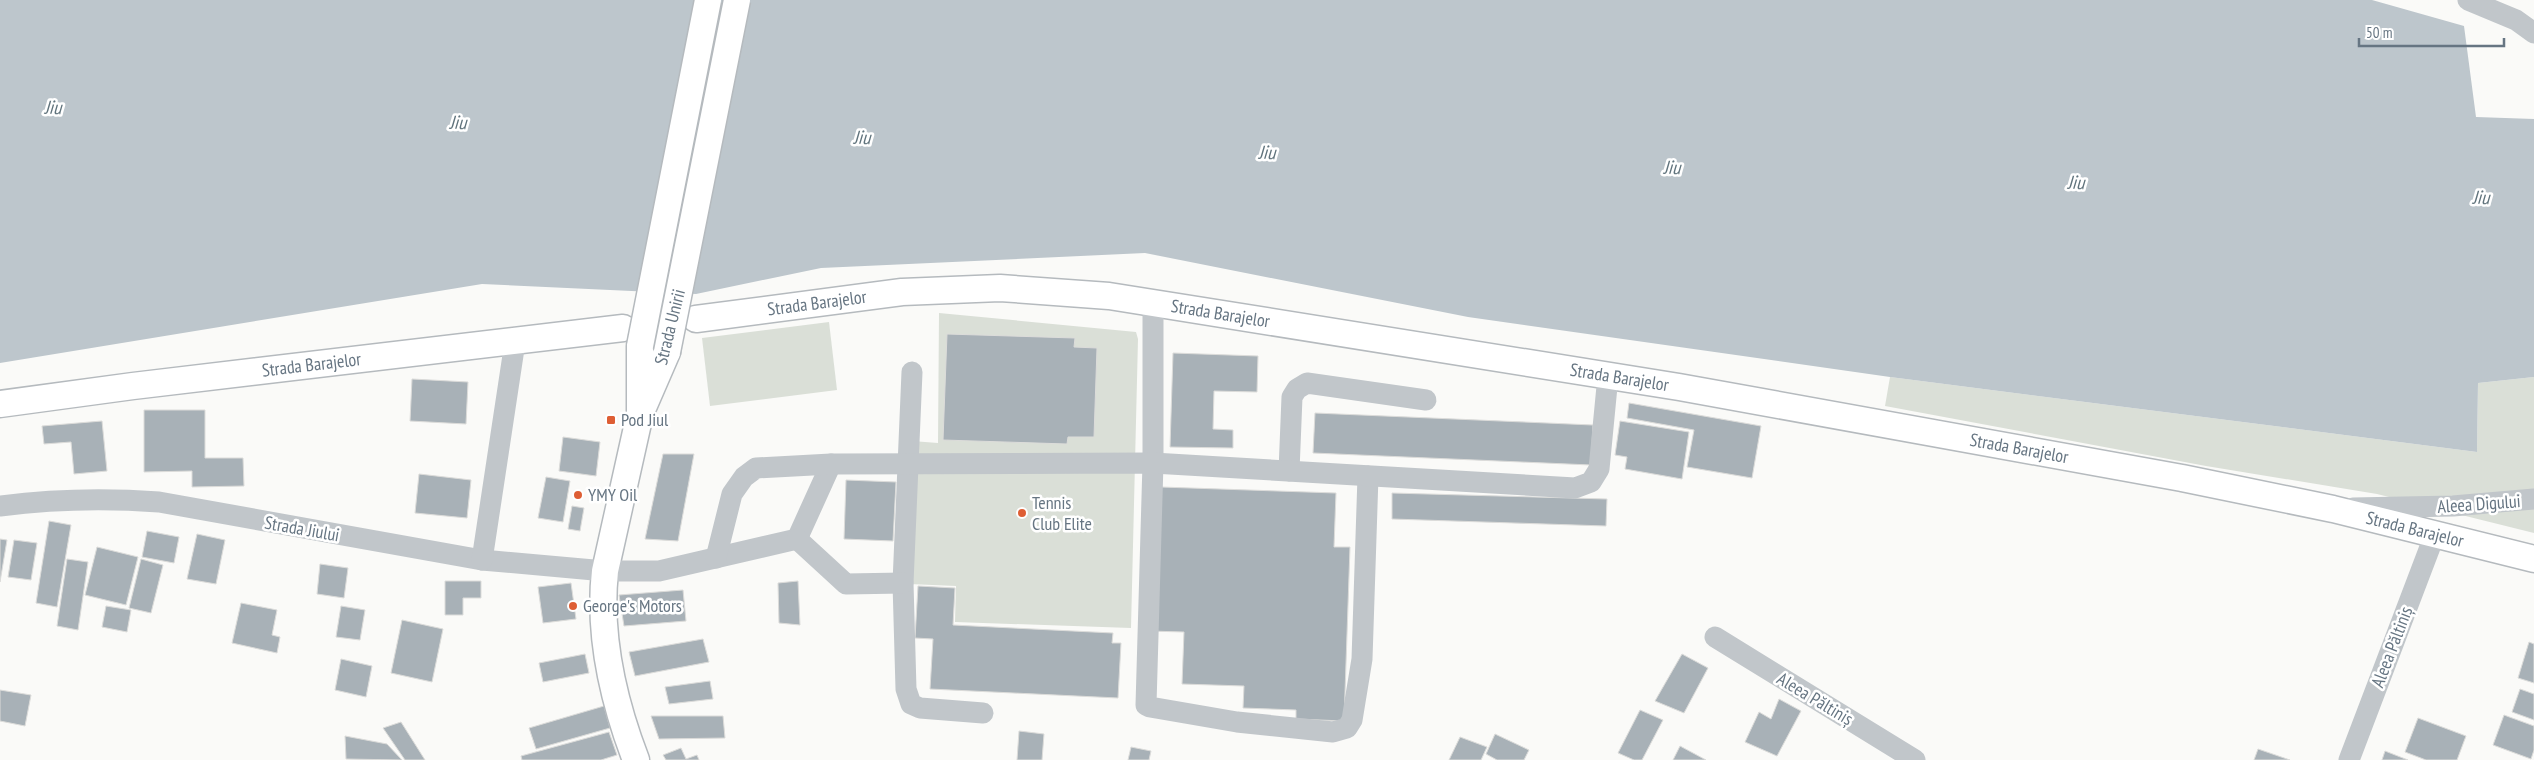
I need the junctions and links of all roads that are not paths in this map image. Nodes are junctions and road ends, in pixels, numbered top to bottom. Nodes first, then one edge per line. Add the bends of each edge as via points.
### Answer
1 (708, 0) edge
2 (737, 0) edge
3 (2468, 0) edge
4 (2534, 33) edge
5 (1153, 302) junction
6 (696, 319) dead end
7 (632, 337) junction
8 (515, 342) junction
9 (912, 372) dead end
10 (1608, 376) junction
11 (1426, 400) dead end
12 (0, 404) edge
13 (640, 414) junction
14 (1153, 463) junction
15 (831, 464) junction
16 (907, 464) junction
17 (1289, 471) junction
18 (1368, 476) junction
19 (2534, 499) edge
20 (0, 506) edge
21 (2333, 509) junction
22 (2435, 534) junction
23 (797, 539) junction
24 (716, 558) junction
25 (2534, 559) edge
26 (482, 560) junction
27 (605, 571) junction
28 (904, 583) junction
29 (1715, 637) dead end
30 (983, 713) dead end
31 (636, 760) edge
32 (1915, 760) edge
33 (2348, 760) edge

1 - 7 main road, Strada Unirii, bridge
2 - 13 main road, Strada Unirii, bridge via 667,352
3 - 4 street via 2516,20
5 - 6 main road, Strada Barajelor via 1069,291 969,288 902,292
5 - 10 main road, Strada Barajelor
5 - 14 street
7 - 8 main road, Strada Barajelor
7 - 13 main road, Strada Unirii
8 - 12 main road, Strada Barajelor
8 - 26 street
9 - 16 street
10 - 18 street via 1599,469 1591,482 1575,488
10 - 21 main road, Strada Barajelor via 2182,478
11 - 17 street via 1307,383 1292,397
13 - 27 main road
14 - 16 street
14 - 17 street
14 - 18 street via 1146,705 1237,722 1333,732 1347,728 1352,720 1362,659
15 - 16 street
15 - 23 street
15 - 24 street via 756,468 744,477 732,494
16 - 28 street
17 - 18 street
19 - 21 street, Aleea Digului via 2453,506
20 - 26 street, Strada Jiului via 62,499 159,502
21 - 22 main road, Strada Barajelor
22 - 25 main road, Strada Barajelor
22 - 33 street, Aleea Păltiniș
23 - 24 street, Strada Jiului
23 - 28 street via 846,584
24 - 27 street, Strada Jiului via 659,571
26 - 27 street, Strada Jiului
27 - 31 main road via 604,636 613,685
28 - 30 street via 906,688 911,704 920,708
29 - 32 street, Aleea Păltiniș

